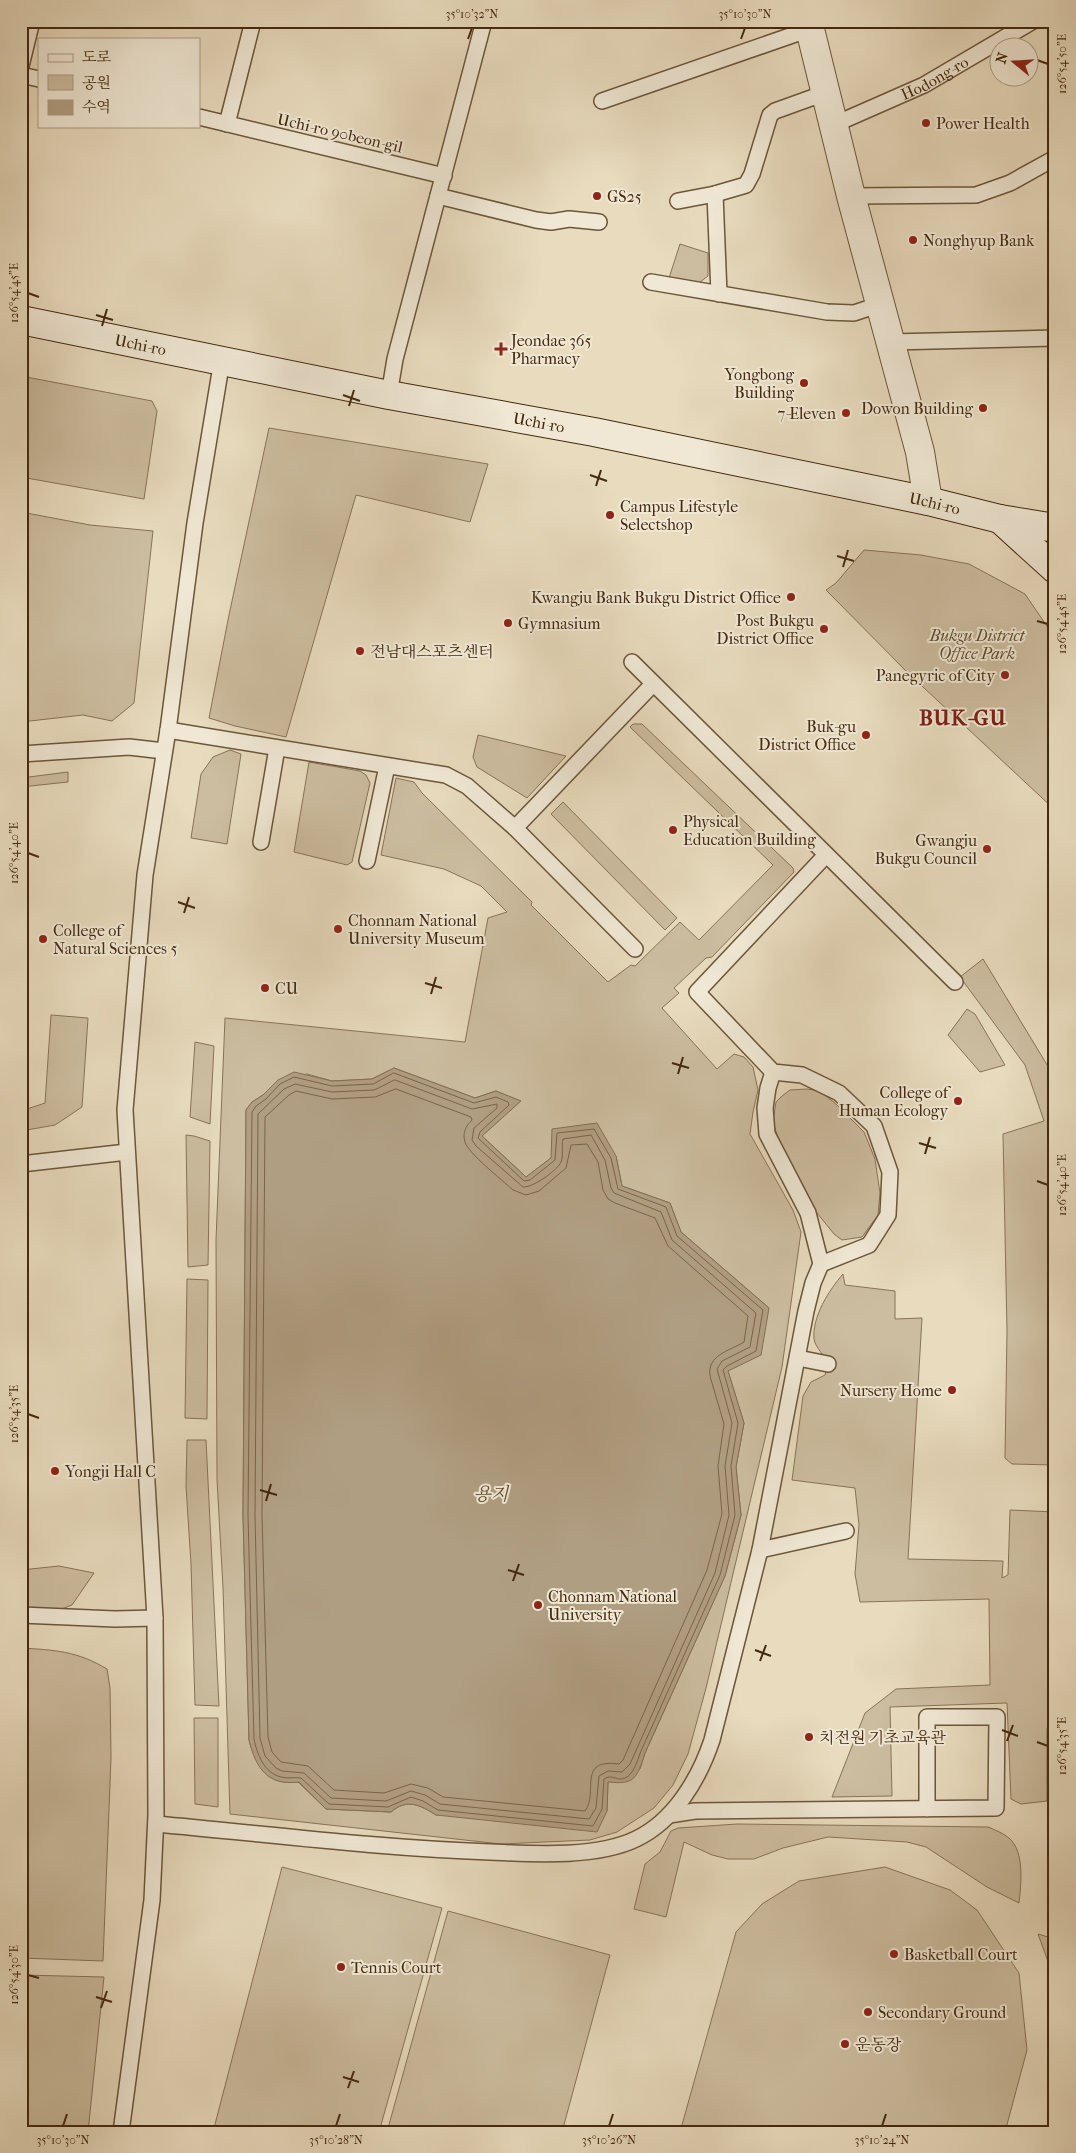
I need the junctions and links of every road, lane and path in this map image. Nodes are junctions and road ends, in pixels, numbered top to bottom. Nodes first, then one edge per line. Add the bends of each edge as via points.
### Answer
1 (32, 21) edge
2 (253, 21) edge
3 (484, 21) edge
4 (1033, 21) edge
5 (809, 25) edge
6 (21, 66) edge
7 (21, 74) edge
8 (38, 79) edge
9 (825, 93) junction
10 (602, 101) dead end
11 (200, 117) edge
12 (227, 124) junction
13 (833, 126) junction
14 (1055, 158) edge
15 (444, 176) junction
16 (715, 194) junction
17 (438, 196) junction
18 (851, 196) junction
19 (678, 201) dead end
20 (599, 222) dead end
21 (651, 282) dead end
22 (719, 294) junction
23 (881, 304) junction
24 (21, 320) edge
25 (1055, 338) edge
26 (891, 342) junction
27 (222, 360) junction
28 (389, 395) junction
29 (928, 501) junction
30 (1055, 509) edge
31 (1000, 519) junction
32 (1055, 528) edge
33 (1055, 569) edge
34 (632, 662) dead end
35 (653, 684) junction
36 (168, 730) junction
37 (277, 748) junction
38 (164, 751) junction
39 (21, 754) edge
40 (387, 766) junction
41 (515, 828) junction
42 (261, 842) dead end
43 (826, 855) junction
44 (367, 861) dead end
45 (635, 949) dead end
46 (955, 982) dead end
47 (773, 1072) junction
48 (127, 1152) junction
49 (21, 1164) edge
50 (821, 1264) junction
51 (798, 1358) junction
52 (828, 1364) dead end
53 (846, 1531) dead end
54 (760, 1550) junction
55 (21, 1614) edge
56 (155, 1618) junction
57 (926, 1809) junction
58 (669, 1815) junction
59 (156, 1824) junction
60 (121, 2132) edge

1 - 6 lane
2 - 12 lane
3 - 15 lane
4 - 13 lane, Hodong-ro via 924,85
5 - 9 main road
5 - 10 lane
7 - 8 lane
9 - 13 main road
9 - 16 lane via 770,115 746,186
11 - 12 lane, Uchi-ro 90beon-gil
12 - 15 lane, Uchi-ro 90beon-gil
13 - 18 main road
14 - 18 lane via 1010,183 976,195
15 - 17 lane
16 - 19 lane
16 - 22 lane
17 - 20 lane via 536,220
17 - 28 lane via 395,359
18 - 23 main road
21 - 22 lane
22 - 23 lane via 827,312 854,313
23 - 26 main road
24 - 27 main road, Uchi-ro
25 - 26 lane
26 - 29 main road via 920,452
27 - 28 main road, Uchi-ro
27 - 36 lane via 195,523
28 - 29 main road, Uchi-ro via 594,432
29 - 31 main road, Uchi-ro
30 - 31 main road
31 - 32 main road, Uchi-ro
31 - 33 main road
34 - 35 lane
35 - 41 lane
35 - 43 lane
36 - 37 lane
36 - 38 lane
37 - 40 lane
37 - 42 lane
38 - 39 lane via 129,747
38 - 48 lane via 145,875 126,1110
40 - 41 lane via 446,775 467,786
40 - 44 lane
41 - 45 lane
43 - 46 lane
43 - 47 lane via 697,992
47 - 50 lane via 765,1108 767,1134 808,1213
47 - 50 lane via 802,1075 839,1093 874,1126 890,1172 888,1215 869,1245
48 - 49 lane
48 - 56 lane
50 - 51 lane via 806,1311
51 - 52 lane
51 - 54 lane
53 - 54 lane
54 - 58 lane via 706,1759
55 - 56 lane
56 - 59 lane
57 - 57 lane via 996,1808 996,1717 927,1717
57 - 58 lane via 695,1811
58 - 59 lane via 658,1827 634,1840 600,1849 552,1854 420,1850
59 - 60 lane via 152,1900

